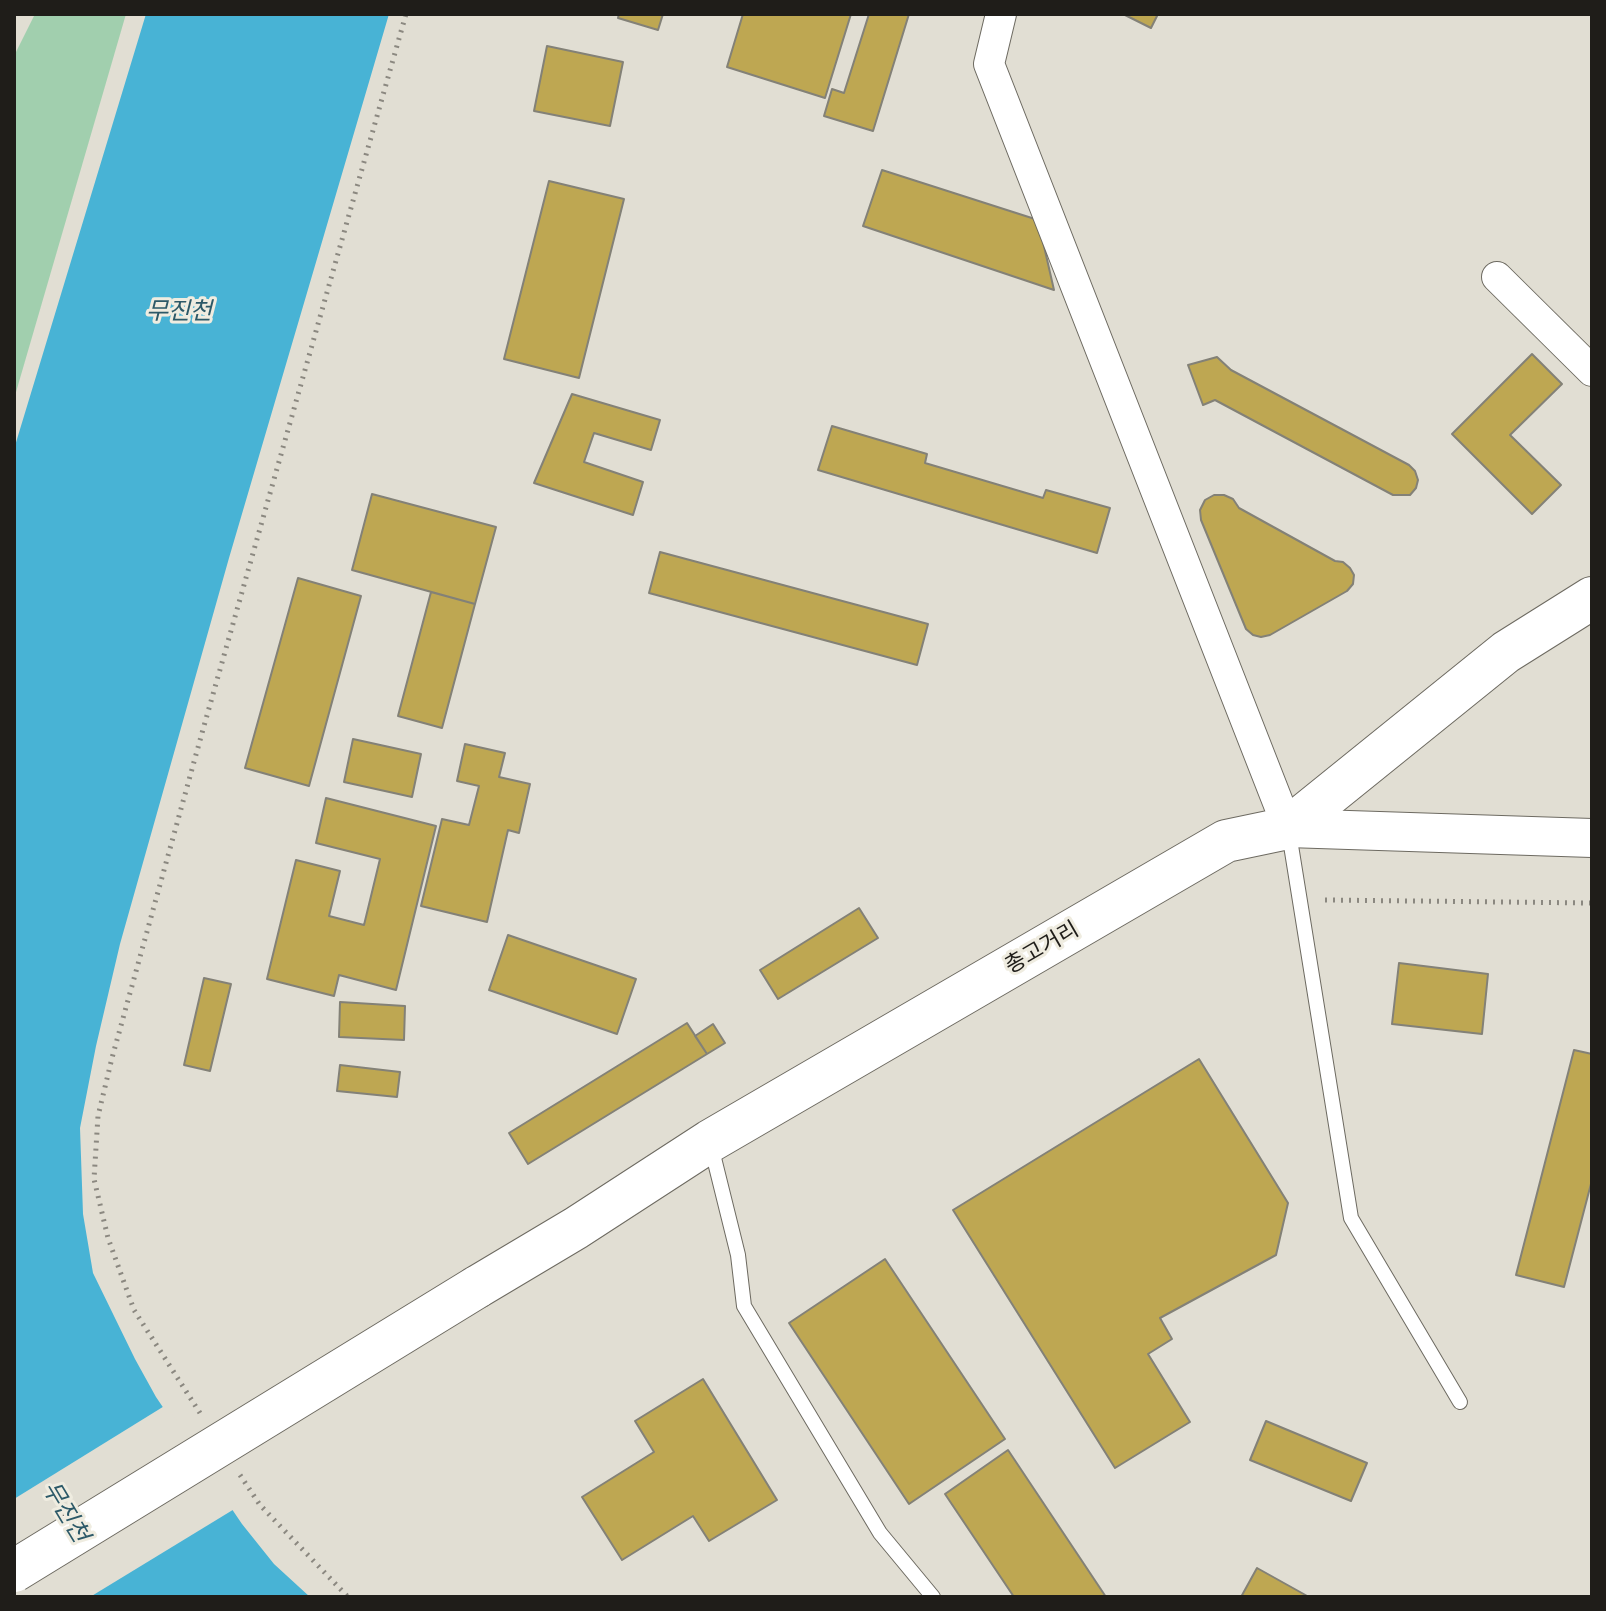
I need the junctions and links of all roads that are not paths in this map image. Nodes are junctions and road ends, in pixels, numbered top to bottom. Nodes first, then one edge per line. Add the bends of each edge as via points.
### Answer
1 (1001, 14) edge
2 (1497, 277) dead end
3 (1592, 371) edge
4 (1592, 598) edge
5 (1288, 828) junction
6 (1592, 838) edge
7 (710, 1141) junction
8 (1460, 1402) dead end
9 (14, 1571) edge
10 (933, 1597) edge

1 - 5 street via 989,64
2 - 3 street
4 - 5 main road, 총고거리 via 1506,652
5 - 6 street
5 - 7 main road, 총고거리 via 1226,841
5 - 8 lane via 1351,1218
7 - 9 main road, 총고거리, bridge
7 - 10 lane via 738,1255 744,1306 880,1533

